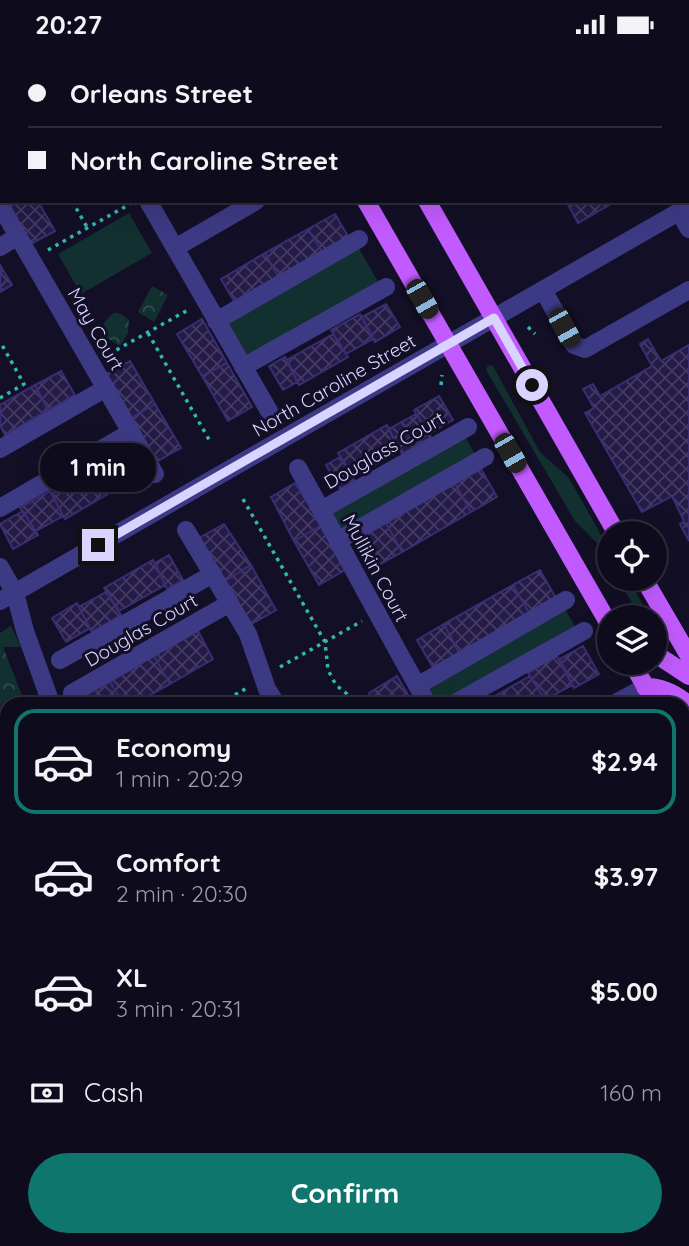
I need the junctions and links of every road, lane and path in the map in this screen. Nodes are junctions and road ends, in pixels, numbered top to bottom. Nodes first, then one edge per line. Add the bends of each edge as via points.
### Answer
1 (73, 203) edge
2 (131, 203) edge
3 (149, 203) edge
4 (253, 203) edge
5 (367, 203) edge
6 (428, 203) edge
7 (0, 205) edge
8 (684, 209) edge
9 (87, 227) junction
10 (689, 229) edge
11 (18, 236) junction
12 (359, 239) dead end
13 (0, 247) edge
14 (174, 248) junction
15 (31, 260) junction
16 (386, 286) dead end
17 (543, 290) junction
18 (689, 290) edge
19 (204, 300) junction
20 (494, 318) junction
21 (216, 321) junction
22 (148, 333) junction
23 (449, 344) junction
24 (2, 345) dead end
25 (92, 363) junction
26 (243, 367) junction
27 (442, 375) dead end
28 (441, 385) dead end
29 (106, 388) junction
30 (0, 398) edge
31 (269, 411) dead end
32 (468, 427) dead end
33 (131, 432) junction
34 (211, 443) dead end
35 (0, 449) edge
36 (485, 457) dead end
37 (298, 468) dead end
38 (155, 474) dead end
39 (243, 499) dead end
40 (0, 508) edge
41 (321, 510) junction
42 (610, 521) edge
43 (187, 530) dead end
44 (339, 540) junction
45 (561, 541) junction
46 (0, 567) edge
47 (213, 574) junction
48 (651, 591) edge
49 (7, 597) edge
50 (566, 600) dead end
51 (230, 603) junction
52 (598, 605) edge
53 (610, 605) edge
54 (375, 614) junction
55 (584, 631) dead end
56 (325, 642) junction
57 (689, 656) edge
58 (60, 660) dead end
59 (667, 662) edge
60 (638, 675) edge
61 (689, 676) edge
62 (264, 677) junction
63 (417, 686) junction
64 (645, 687) junction
65 (72, 693) dead end
66 (49, 697) edge
67 (230, 697) edge
68 (273, 697) edge
69 (349, 697) edge
70 (423, 697) edge
71 (466, 697) edge
72 (627, 697) edge
73 (651, 697) edge
74 (678, 697) edge

1 - 9 path
2 - 9 path
3 - 14 street
4 - 14 street
5 - 23 main road
6 - 20 main road
7 - 11 street, May Court
8 - 10 street
8 - 17 street, North Caroline Street
9 - 15 path
11 - 13 street
11 - 15 street, May Court
12 - 21 street
14 - 19 street
15 - 25 street, May Court
16 - 26 street
17 - 18 street via 579,349
17 - 20 street, North Caroline Street
19 - 21 street
19 - 22 path
20 - 23 street, North Caroline Street
20 - 42 main road
21 - 26 street
22 - 25 path
22 - 34 path
23 - 45 main road
23 - 49 street, North Caroline Street
24 - 30 path via 24,384
25 - 29 street, May Court
26 - 31 street
27 - 28 path
29 - 33 street, May Court
29 - 35 street
32 - 41 street, Douglass Court
33 - 38 street, May Court
33 - 40 street
36 - 44 street
37 - 41 street, Mullikin Court
39 - 56 path
41 - 44 street, Mullikin Court
43 - 47 street
44 - 54 street, Mullikin Court
45 - 52 main road
45 - 53 main road
46 - 49 street
47 - 51 street
47 - 58 street, Douglas Court
48 - 57 main road
49 - 66 street
50 - 63 street
51 - 62 street
51 - 65 street, Douglas Court
54 - 56 path
54 - 63 street, Mullikin Court
55 - 71 street
56 - 62 path
56 - 69 path via 328,670
59 - 61 main road
60 - 64 main road
62 - 67 path
62 - 68 street
63 - 70 street, Mullikin Court
64 - 72 street
64 - 73 main road
64 - 74 main road via 657,687

